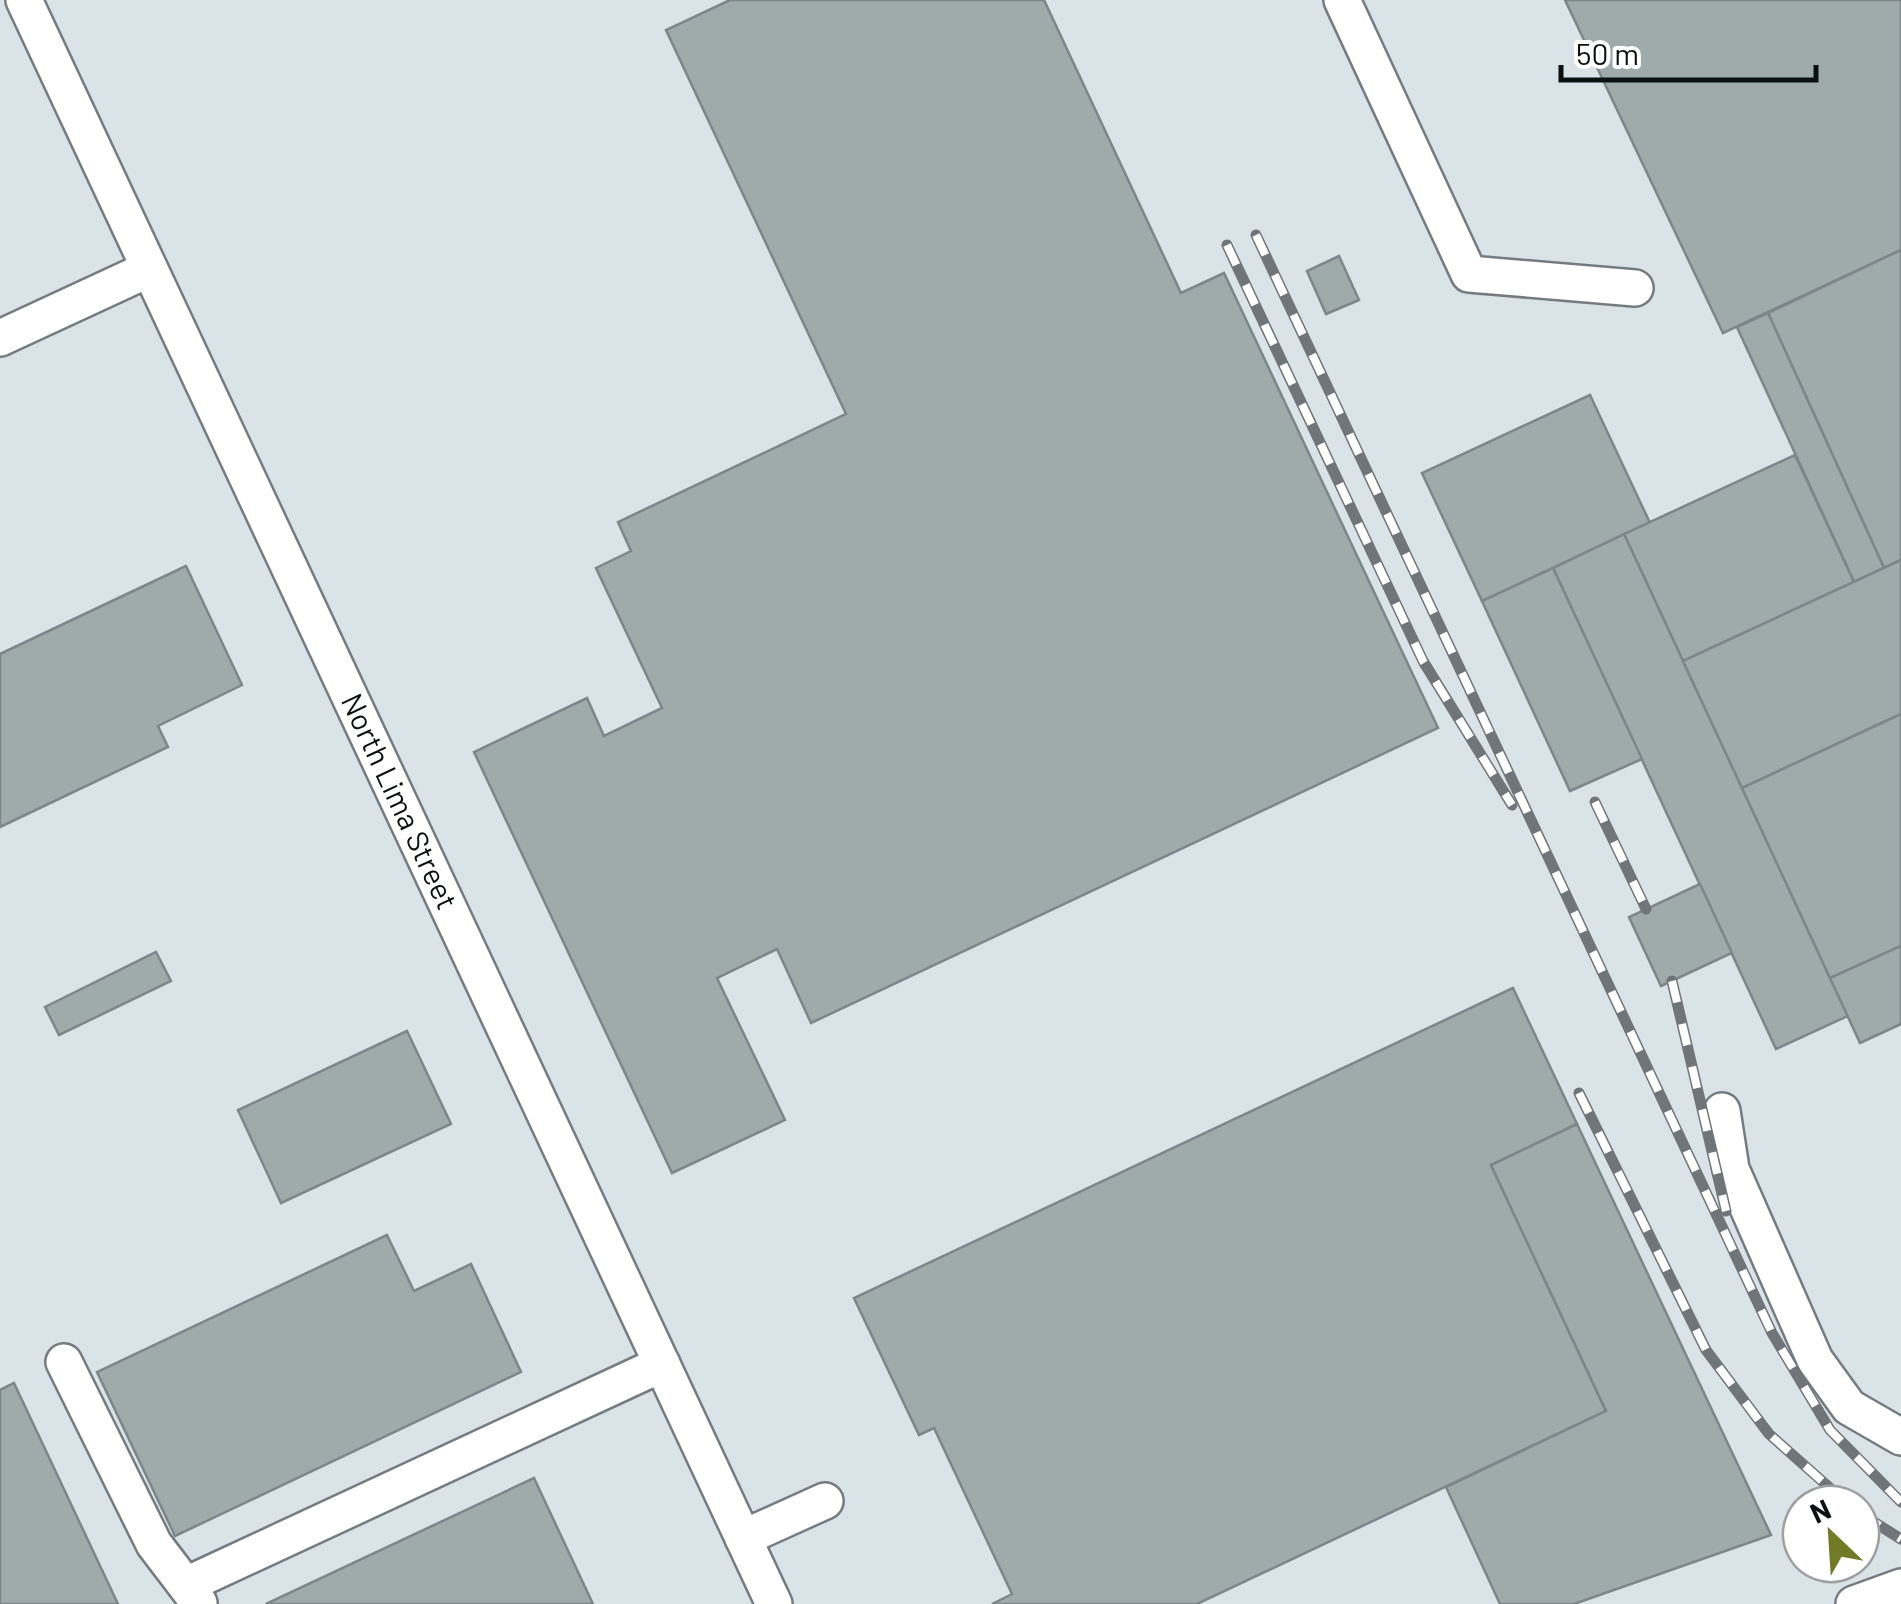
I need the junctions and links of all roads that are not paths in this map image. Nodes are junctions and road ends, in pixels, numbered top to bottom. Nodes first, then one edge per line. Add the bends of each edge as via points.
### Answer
1 (24, 0) edge
2 (1342, 0) edge
3 (149, 268) junction
4 (1635, 288) dead end
5 (0, 338) edge
6 (1722, 1112) dead end
7 (64, 1362) dead end
8 (662, 1364) junction
9 (1901, 1437) edge
10 (825, 1501) dead end
11 (743, 1538) junction
12 (1901, 1587) edge
13 (193, 1595) edge
14 (774, 1604) edge
15 (1854, 1604) edge

1 - 3 street, North Lima Street
2 - 4 street via 1469,274
3 - 5 street
3 - 8 street, North Lima Street
6 - 9 street via 1731,1169 1814,1360 1850,1407
7 - 13 street via 154,1544
8 - 11 street, North Lima Street
8 - 13 street
10 - 11 street
11 - 14 street, North Lima Street
12 - 15 street

